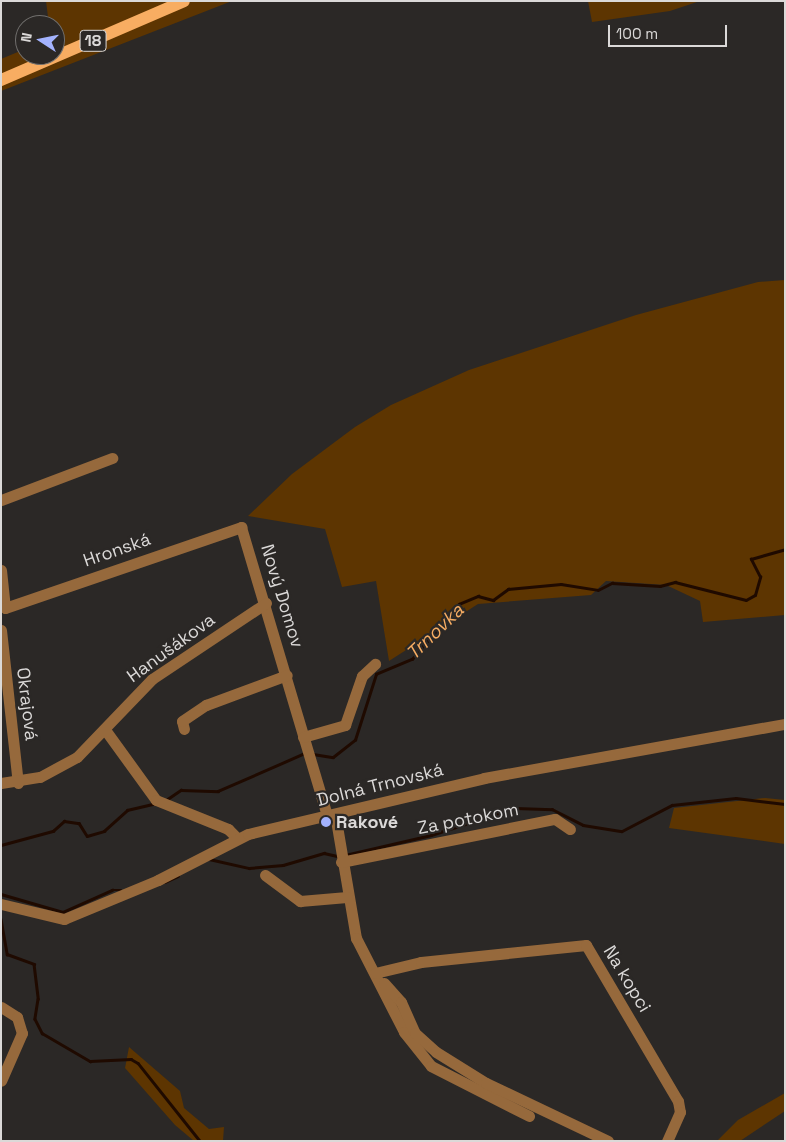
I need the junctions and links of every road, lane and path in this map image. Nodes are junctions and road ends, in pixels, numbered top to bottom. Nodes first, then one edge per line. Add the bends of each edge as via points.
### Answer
1 (184, 1) edge
2 (1, 80) edge
3 (112, 458) dead end
4 (1, 500) edge
5 (241, 527) joint
6 (1, 570) edge
7 (266, 603) junction
8 (3, 614) edge
9 (1, 630) edge
10 (375, 664) dead end
11 (287, 675) junction
12 (3, 687) edge
13 (785, 724) edge
14 (184, 729) dead end
15 (106, 731) junction
16 (303, 737) junction
17 (1, 783) edge
18 (18, 783) junction
19 (331, 815) junction
20 (570, 829) dead end
21 (237, 838) junction
22 (341, 858) junction
23 (265, 875) dead end
24 (346, 897) junction
25 (1, 904) edge
26 (374, 972) junction
27 (1, 1007) edge
28 (1, 1081) edge
29 (486, 1083) junction
30 (463, 1084) junction
31 (529, 1116) dead end
32 (608, 1141) edge
33 (667, 1141) edge

1 - 2 main road, 18
3 - 4 street
5 - 7 street, Nový Domov
5 - 8 street, Hronská
6 - 8 street
7 - 11 street, Nový Domov
7 - 15 street, Hanušákova via 152,679 112,716
9 - 12 street, Okrajová
10 - 16 street via 362,676 345,725
11 - 14 street, Nový Domov via 206,704 182,721
11 - 16 street, Nový Domov
12 - 18 street, Okrajová
13 - 19 street, Dolná Trnovská via 484,778
15 - 18 street, Hanušákova via 77,757
15 - 21 street via 160,803 228,829
16 - 19 street, Nový Domov
17 - 18 street, Hanušákova
19 - 21 street, Dolná Trnovská
19 - 22 street
20 - 22 street, Za potokom via 555,819
21 - 25 street, Dolná Trnovská via 158,880 64,919
22 - 24 street
23 - 24 street via 300,902
24 - 26 street via 356,938
26 - 29 street via 401,1002 415,1032 436,1052
26 - 30 street via 404,1032 431,1066
26 - 33 street, Na kopci via 421,962 586,945 678,1101 680,1112
27 - 28 street via 17,1017 22,1033
29 - 30 street
29 - 32 street
30 - 31 street

